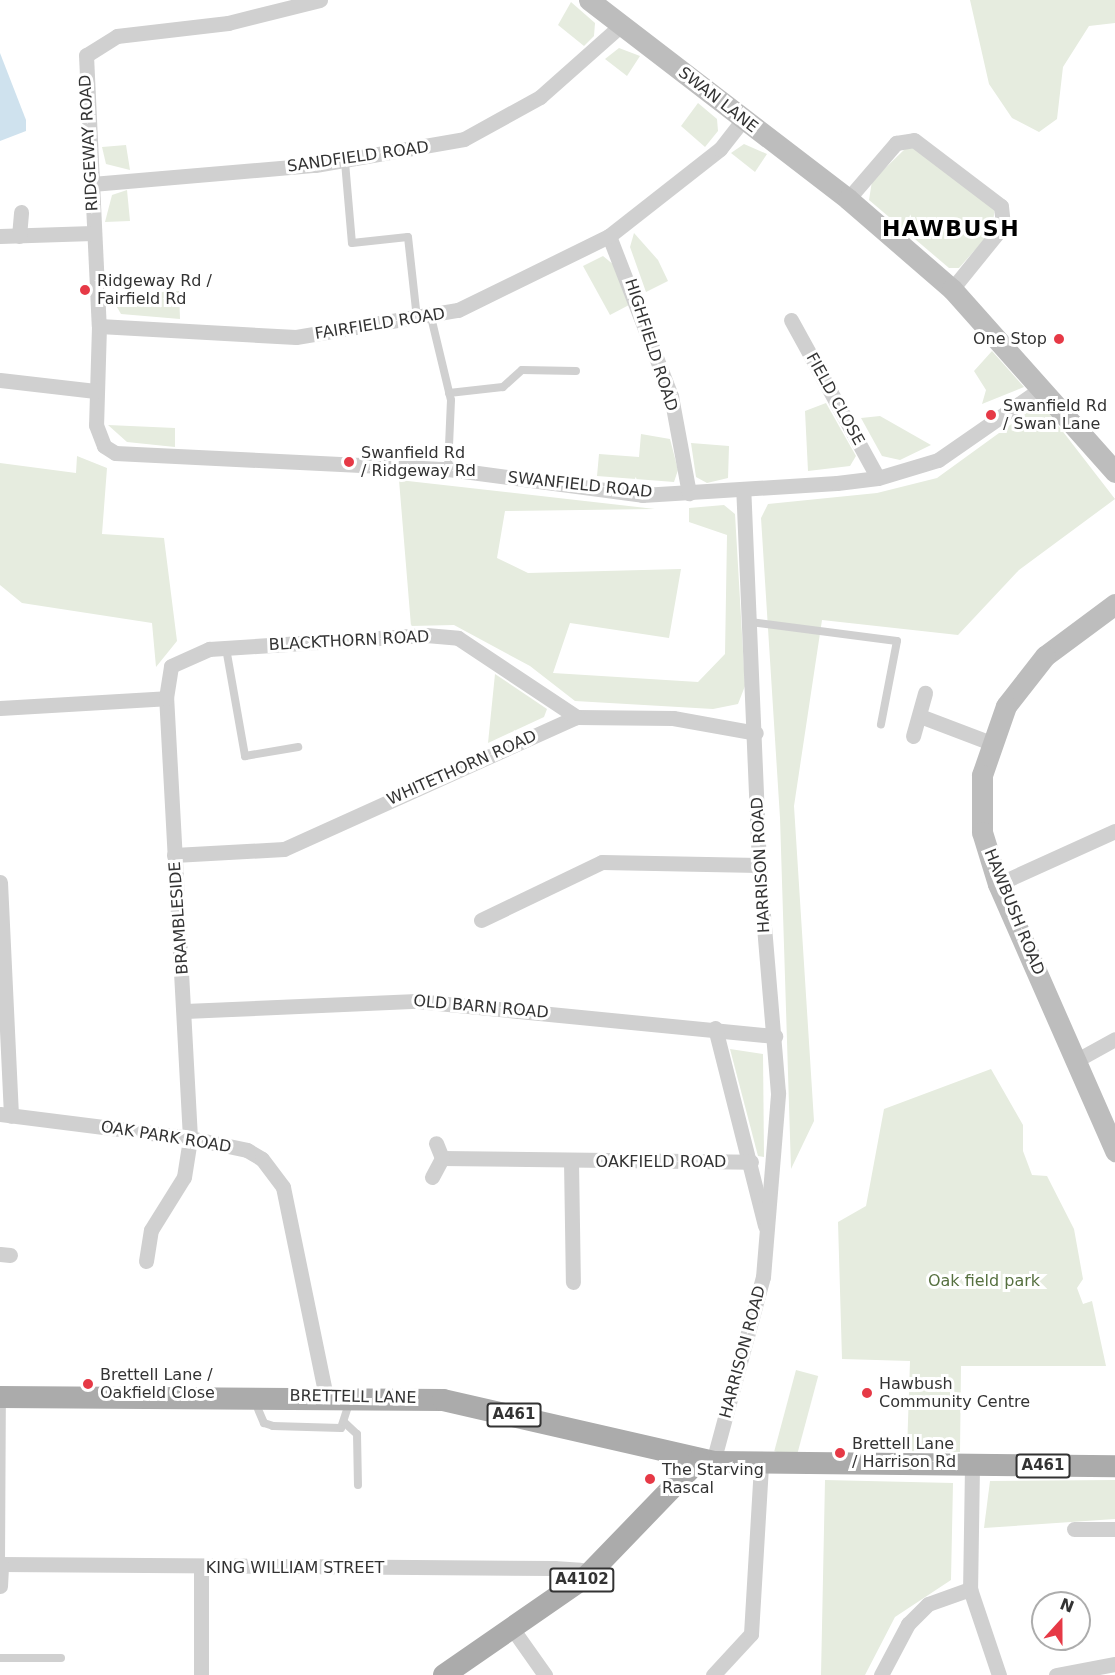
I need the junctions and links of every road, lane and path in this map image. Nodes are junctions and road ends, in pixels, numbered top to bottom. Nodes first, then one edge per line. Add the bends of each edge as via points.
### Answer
1 (320, 0) edge
2 (589, 0) edge
3 (621, 25) junction
4 (743, 120) junction
5 (345, 162) junction
6 (92, 184) junction
7 (848, 199) junction
8 (21, 212) dead end
9 (93, 233) junction
10 (0, 236) edge
11 (19, 236) junction
12 (609, 236) junction
13 (952, 289) junction
14 (424, 319) junction
15 (791, 320) dead end
16 (99, 326) junction
17 (576, 372) dead end
18 (0, 380) edge
19 (1042, 388) junction
20 (95, 391) junction
21 (449, 393) junction
22 (99, 437) joint
23 (448, 469) junction
24 (1115, 472) edge
25 (879, 478) junction
26 (743, 489) junction
27 (689, 494) junction
28 (1115, 604) edge
29 (750, 622) junction
30 (226, 648) junction
31 (926, 693) dead end
32 (166, 698) junction
33 (0, 708) edge
34 (920, 716) junction
35 (577, 717) junction
36 (881, 724) dead end
37 (756, 733) junction
38 (913, 736) dead end
39 (991, 743) junction
40 (298, 747) dead end
41 (1115, 831) edge
42 (174, 855) junction
43 (759, 865) junction
44 (0, 882) edge
45 (998, 884) junction
46 (482, 920) dead end
47 (185, 1011) junction
48 (715, 1028) junction
49 (775, 1036) junction
50 (1115, 1039) edge
51 (1077, 1060) junction
52 (6, 1115) edge
53 (190, 1138) junction
54 (436, 1143) dead end
55 (1115, 1151) edge
56 (442, 1158) junction
57 (571, 1161) junction
58 (751, 1162) junction
59 (432, 1178) dead end
60 (768, 1240) junction
61 (146, 1261) dead end
62 (573, 1282) dead end
63 (252, 1396) junction
64 (326, 1396) junction
65 (350, 1396) junction
66 (1, 1397) edge
67 (345, 1423) junction
68 (706, 1461) junction
69 (761, 1464) junction
70 (972, 1466) junction
71 (1115, 1466) edge
72 (358, 1485) dead end
73 (1074, 1529) dead end
74 (1115, 1529) edge
75 (0, 1564) edge
76 (201, 1568) junction
77 (587, 1576) junction
78 (0, 1586) edge
79 (970, 1589) junction
80 (514, 1631) junction
81 (0, 1658) edge
82 (61, 1658) dead end
83 (1115, 1664) edge
84 (201, 1675) edge
85 (444, 1675) edge
86 (545, 1675) edge
87 (713, 1675) edge
88 (881, 1675) edge
89 (999, 1675) edge
90 (1056, 1675) edge

1 - 6 street, RIDGEWAY ROAD via 228,23 117,36 96,46 86,55 84,101
2 - 3 street, SWAN LANE
3 - 4 street, SWAN LANE
3 - 5 street, SANDFIELD ROAD via 582,64 512,117 455,142
4 - 7 street, SWAN LANE
4 - 12 street, FAIRFIELD ROAD via 720,149
5 - 6 street, SANDFIELD ROAD
5 - 14 lane via 352,243 408,237
6 - 9 street, RIDGEWAY ROAD
7 - 13 street, SWAN LANE
7 - 13 street via 896,143 914,140 1001,206 1003,226
8 - 11 street
9 - 11 street
9 - 16 street, RIDGEWAY ROAD
10 - 11 street
12 - 14 street, FAIRFIELD ROAD via 524,282
12 - 27 street, HIGHFIELD ROAD via 671,396
13 - 19 street, SWAN LANE
14 - 16 street, FAIRFIELD ROAD via 296,337
14 - 21 lane
15 - 25 street, FIELD CLOSE
16 - 20 street, RIDGEWAY ROAD
17 - 21 lane via 522,370 502,387
18 - 20 street
19 - 24 street, SWAN LANE
19 - 25 street, SWANFIELD ROAD via 938,460
20 - 22 street, RIDGEWAY ROAD
21 - 23 lane
22 - 23 street, SWANFIELD ROAD via 125,456
23 - 27 street, SWANFIELD ROAD via 642,495
25 - 26 street, SWANFIELD ROAD
26 - 27 street, SWANFIELD ROAD
26 - 29 street, HARRISON ROAD
28 - 39 street, HAWBUSH ROAD via 1046,656 1024,680
29 - 36 lane via 897,641
29 - 37 street, HARRISON ROAD
30 - 32 street, BLACKTHORN ROAD via 182,656 169,673
30 - 35 street, BLACKTHORN ROAD via 426,634 458,638
30 - 40 lane via 245,756
31 - 34 street
32 - 33 street
32 - 42 street, BRAMBLESIDE
34 - 38 street
34 - 39 street
35 - 37 street, WHITETHORN ROAD via 673,718
35 - 42 street, WHITETHORN ROAD via 284,849
37 - 43 street, HARRISON ROAD
39 - 45 street, HAWBUSH ROAD via 982,775 982,832
41 - 45 street
42 - 47 street, BRAMBLESIDE
43 - 46 street via 602,862
43 - 49 street, HARRISON ROAD
44 - 52 street
45 - 51 street, HAWBUSH ROAD
47 - 48 street, OLD BARN ROAD via 417,1001
47 - 53 street, BRAMBLESIDE
48 - 49 street, OLD BARN ROAD
48 - 58 street, HARRISON ROAD
49 - 60 street, HARRISON ROAD via 776,1138
50 - 51 street
51 - 55 street, HAWBUSH ROAD
52 - 53 street, OAK PARK ROAD
53 - 61 street, BRAMBLESIDE via 184,1177 151,1230
53 - 64 street, OAK PARK ROAD via 247,1150 267,1164 283,1186
54 - 56 street
56 - 57 street, OAKFIELD ROAD
56 - 59 street
57 - 58 street, OAKFIELD ROAD
57 - 62 street, OAKFIELD ROAD
58 - 60 street, HARRISON ROAD
60 - 68 street, HARRISON ROAD via 763,1277
63 - 64 main road, BRETTELL LANE / A461
63 - 66 main road, BRETTELL LANE / A461
63 - 67 lane via 264,1423 273,1426
64 - 65 main road, BRETTELL LANE / A461
65 - 67 lane
65 - 68 main road, BRETTELL LANE / A461 via 475,1404
66 - 75 lane
67 - 72 lane via 357,1434
68 - 69 main road, A461
68 - 77 main road, A4102
69 - 70 main road, A461
69 - 87 street via 751,1634
70 - 71 main road, A461
70 - 79 street
73 - 74 street
75 - 76 street, KING WILLIAM STREET
75 - 78 street
76 - 77 street, KING WILLIAM STREET via 554,1568 580,1570
76 - 84 street
77 - 80 main road, A4102
79 - 88 street via 928,1604 914,1617
79 - 89 street
80 - 85 main road, A4102
80 - 86 street
81 - 82 lane
83 - 90 street

